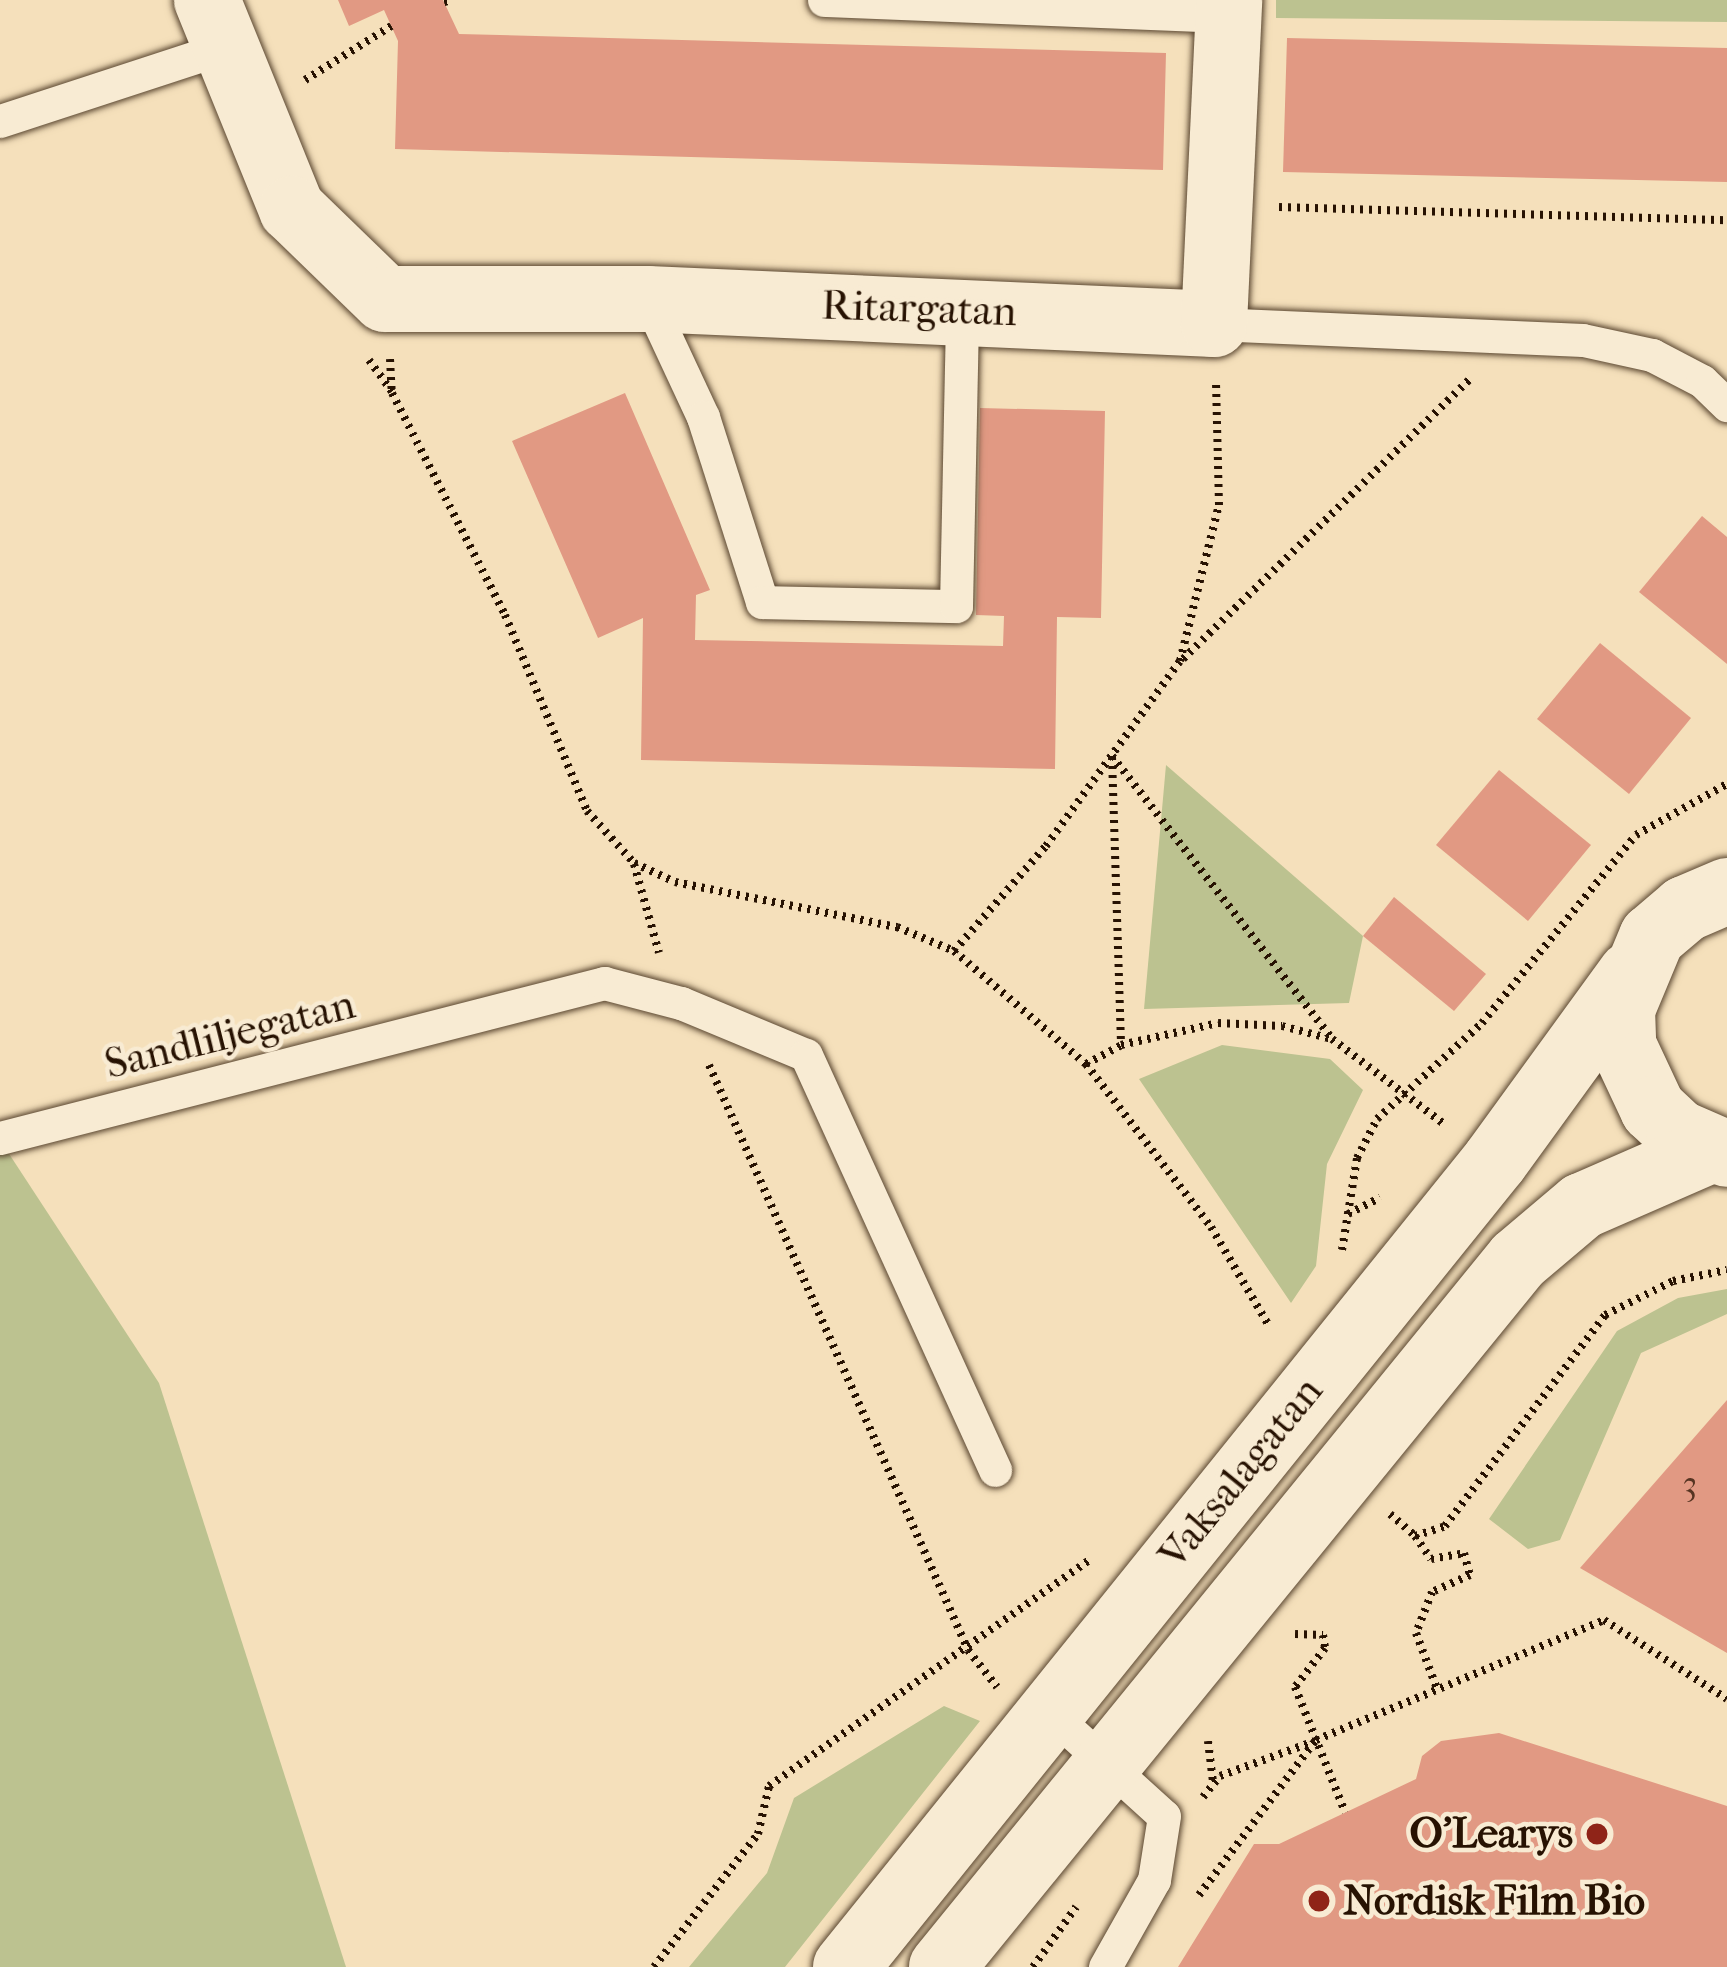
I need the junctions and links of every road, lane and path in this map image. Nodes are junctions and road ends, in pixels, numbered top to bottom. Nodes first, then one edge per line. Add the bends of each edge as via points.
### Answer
1 (824, 0) edge
2 (1228, 8) edge
3 (217, 24) edge
4 (0, 121) edge
5 (1220, 206) junction
6 (1727, 220) edge
7 (386, 299) junction
8 (648, 299) junction
9 (962, 309) junction
10 (1214, 324) junction
11 (1513, 337) junction
12 (1727, 405) edge
13 (1180, 661) junction
14 (1112, 756) junction
15 (1727, 784) edge
16 (1726, 891) edge
17 (954, 951) junction
18 (1631, 974) junction
19 (1332, 1039) junction
20 (1121, 1045) junction
21 (704, 1054) dead end
22 (1086, 1064) junction
23 (1404, 1090) junction
24 (1444, 1124) dead end
25 (0, 1138) edge
26 (1719, 1152) edge
27 (1380, 1198) dead end
28 (1346, 1214) junction
29 (1341, 1257) dead end
30 (1727, 1270) edge
31 (1268, 1324) dead end
32 (995, 1470) dead end
33 (1373, 1499) dead end
34 (1415, 1536) junction
35 (1103, 1550) dead end
36 (968, 1650) junction
37 (1277, 1651) dead end
38 (1437, 1689) junction
39 (1727, 1699) edge
40 (1048, 1712) junction
41 (1222, 1721) dead end
42 (1316, 1740) junction
43 (1106, 1765) junction
44 (1345, 1812) dead end
45 (1196, 1899) dead end
46 (654, 1967) edge
47 (846, 1967) edge
48 (942, 1967) edge
49 (1105, 1967) edge

1 - 2 lane
2 - 5 main road
3 - 4 lane
3 - 7 main road via 292,209
5 - 6 path
5 - 10 main road
7 - 8 main road, Ritargatan
7 - 17 path via 392,393 505,615 587,811 634,862 675,882 897,927
8 - 9 main road, Ritargatan
8 - 9 lane via 703,417 762,602 956,606
9 - 10 main road, Ritargatan
10 - 11 lane
10 - 13 path via 1219,505
11 - 12 lane via 1583,340 1652,355 1702,381
11 - 13 path
13 - 14 path
14 - 17 path
14 - 19 path
14 - 20 path
15 - 23 path via 1636,835 1482,1023
16 - 18 main road, Vaksalagatan via 1685,909 1652,937
17 - 22 path
18 - 26 main road via 1623,1045 1634,1079 1666,1121
18 - 40 main road, Vaksalagatan via 1495,1161
19 - 20 path via 1218,1023
19 - 23 path
20 - 22 path
21 - 36 path
22 - 31 path via 1211,1226
23 - 24 path
23 - 28 path via 1357,1158
25 - 32 lane, Sandliljegatan via 604,982 681,1003 806,1055
26 - 43 main road, Vaksalagatan via 1615,1189 1550,1227
27 - 28 path
28 - 29 path
30 - 34 path via 1673,1281 1605,1315 1445,1526
33 - 34 path
34 - 38 path via 1431,1559 1464,1553 1470,1575 1432,1592 1416,1633
35 - 36 path
36 - 46 path via 769,1786 758,1834
37 - 42 path via 1292,1634 1323,1635 1325,1648 1294,1687
38 - 39 path via 1604,1620
38 - 42 path
40 - 43 lane
40 - 47 main road, Vaksalagatan
41 - 42 path via 1208,1738 1216,1779
42 - 44 path
42 - 45 path
43 - 48 main road, Vaksalagatan
43 - 49 lane via 1164,1816 1154,1880

